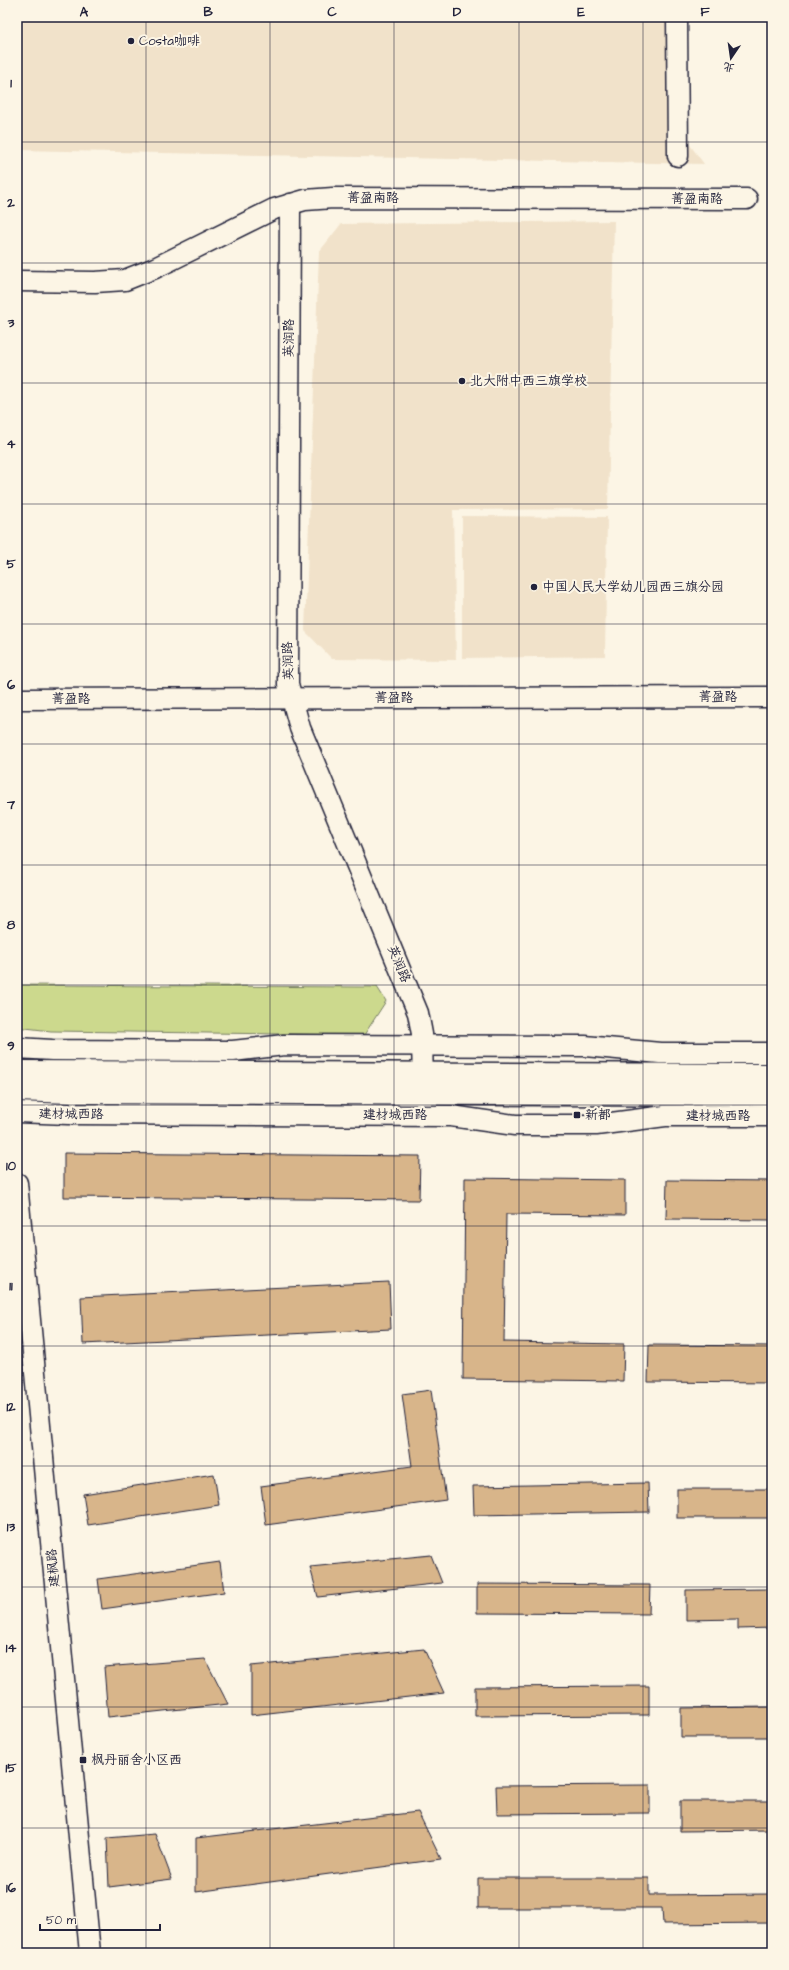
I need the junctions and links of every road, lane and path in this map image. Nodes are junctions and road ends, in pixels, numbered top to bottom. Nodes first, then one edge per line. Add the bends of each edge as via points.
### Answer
1 (677, 17) edge
2 (678, 156) dead end
3 (746, 199) dead end
4 (290, 204) junction
5 (17, 281) edge
6 (772, 697) edge
7 (291, 698) junction
8 (17, 699) edge
9 (422, 1046) junction
10 (17, 1048) edge
11 (772, 1053) edge
12 (772, 1075) edge
13 (17, 1078) edge
14 (423, 1084) junction
15 (772, 1095) edge
16 (17, 1112) edge
17 (772, 1116) edge
18 (17, 1183) edge
19 (90, 1953) edge

1 - 2 street
3 - 4 street, 菁盈南路 via 321,198
4 - 5 street, 菁盈南路 via 274,209 155,268 125,280
4 - 7 street, 英润路 via 287,669
6 - 7 street, 菁盈路
7 - 8 street, 菁盈路
7 - 9 street, 英润路 via 300,728 415,1004 421,1024
9 - 10 street via 284,1045 233,1051
9 - 11 street via 585,1046 660,1052
9 - 14 street, 英润路
12 - 14 main road, 建材城西路
13 - 14 main road, 建材城西路
14 - 15 main road, 建材城西路
16 - 17 street, 建材城西路 via 451,1116 515,1125 596,1124 666,1116
18 - 19 street, 建枫路

